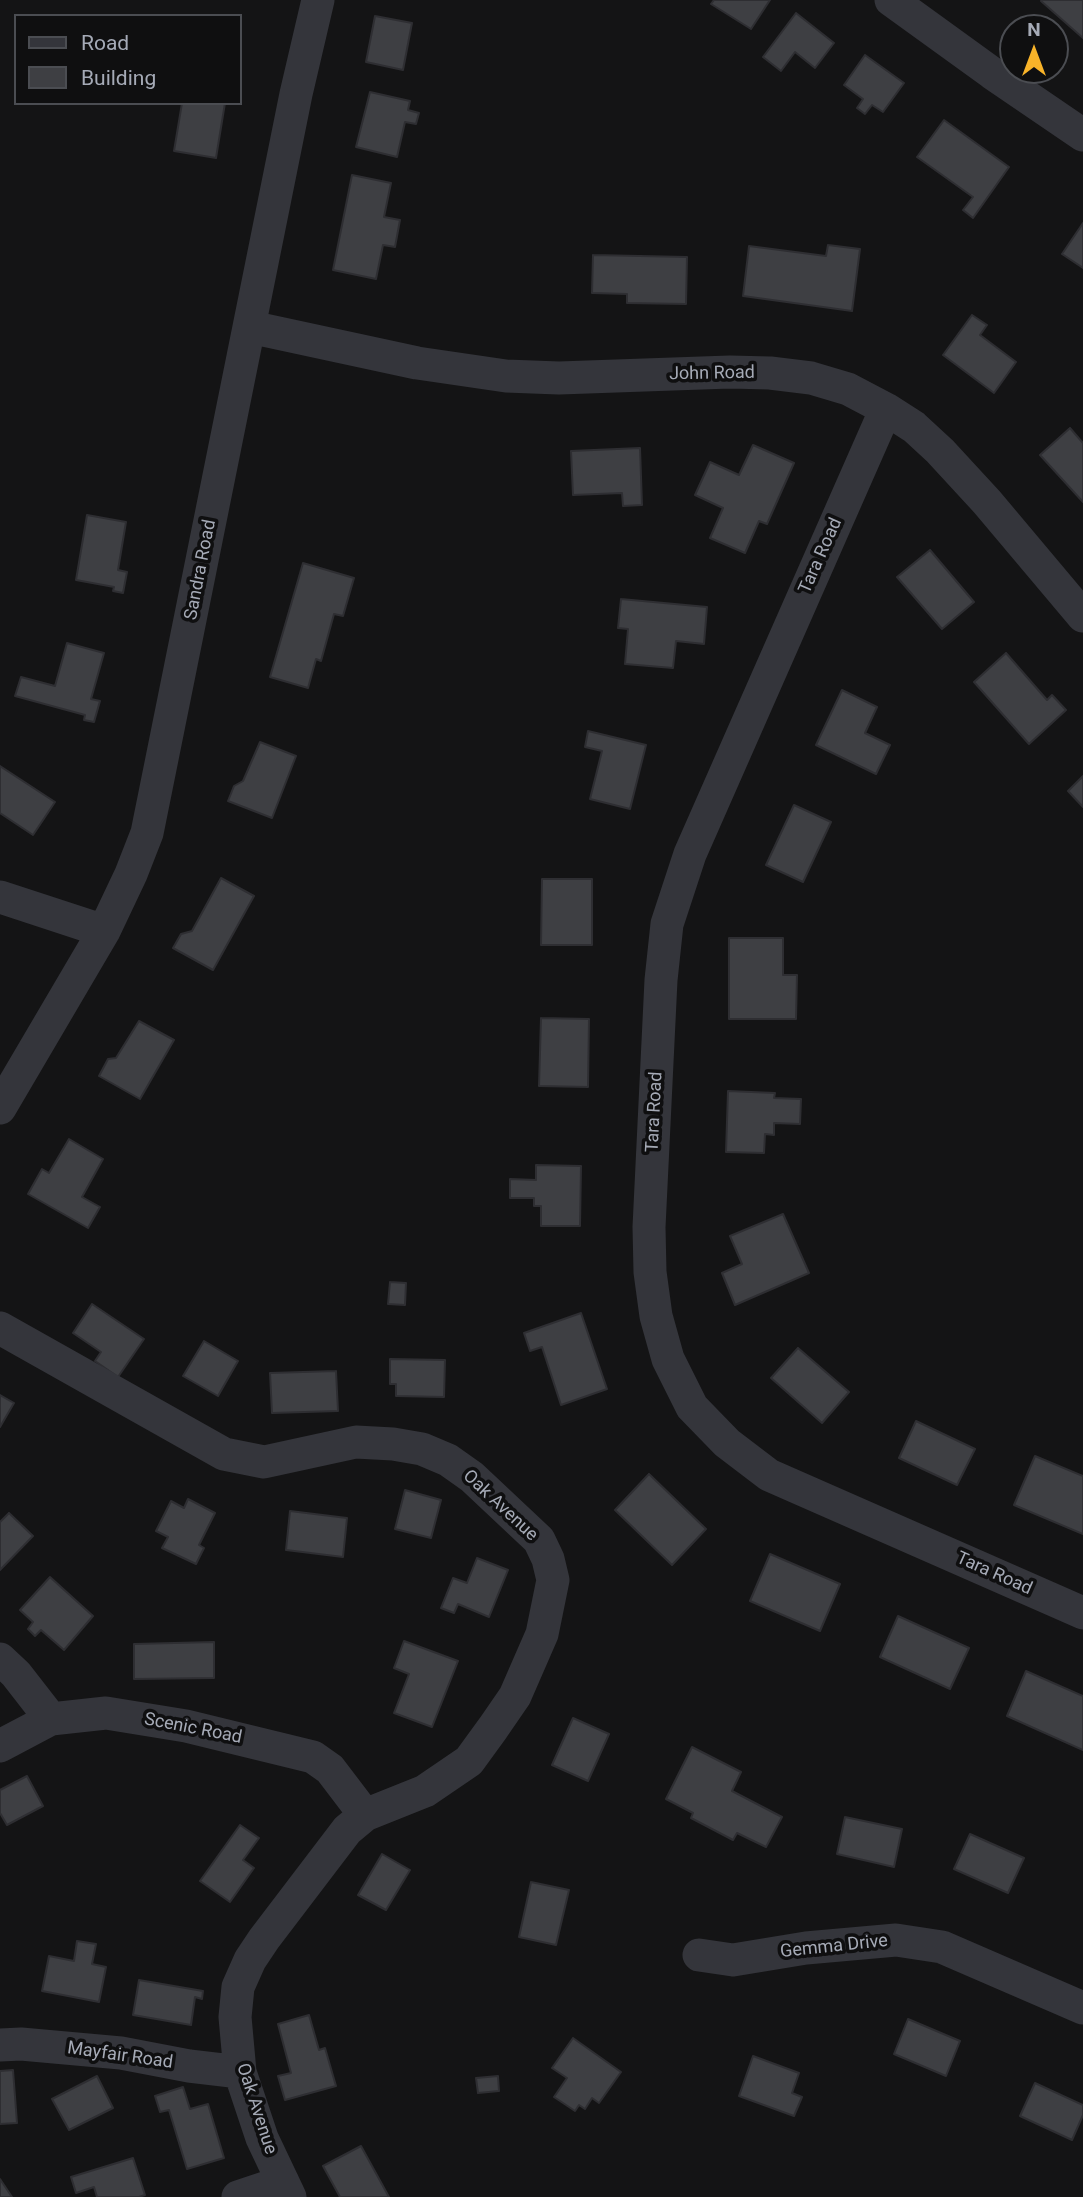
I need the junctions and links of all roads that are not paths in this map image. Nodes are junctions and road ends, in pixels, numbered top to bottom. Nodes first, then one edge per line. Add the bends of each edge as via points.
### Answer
1 (318, 0) edge
2 (891, 0) edge
3 (1083, 135) edge
4 (250, 327) junction
5 (886, 409) junction
6 (1083, 616) edge
7 (0, 897) edge
8 (104, 931) junction
9 (0, 1108) edge
10 (0, 1328) edge
11 (1083, 1613) edge
12 (0, 1659) edge
13 (51, 1720) junction
14 (0, 1746) edge
15 (365, 1815) junction
16 (699, 1955) dead end
17 (1083, 2008) edge
18 (0, 2045) edge
19 (240, 2072) junction
20 (286, 2190) edge
21 (238, 2197) edge

1 - 4 street, Sandra Road
2 - 3 street
4 - 5 street, John Road via 417,363 506,376 730,372 797,376 849,389
4 - 8 street, Sandra Road via 147,833
5 - 6 street, John Road via 940,451
5 - 11 street, Tara Road via 690,854 667,923 649,1227 656,1316 668,1359 692,1406 727,1443 769,1475
7 - 8 street
8 - 9 street, Sandra Road
10 - 15 street, Oak Avenue via 224,1454 264,1462 356,1442 422,1449 448,1460 472,1478 539,1540 553,1580 551,1600 542,1634 515,1696 469,1761 425,1791
12 - 13 street
13 - 14 street, Scenic Road
13 - 15 street, Scenic Road via 106,1713 186,1726 313,1756 330,1769
15 - 19 street, Oak Avenue via 332,1847 250,1961 238,1987 235,2017
16 - 17 street, Gemma Drive via 733,1961 806,1948 896,1940 942,1947
18 - 19 street, Mayfair Road via 121,2053
19 - 20 street, Oak Avenue
20 - 21 street

